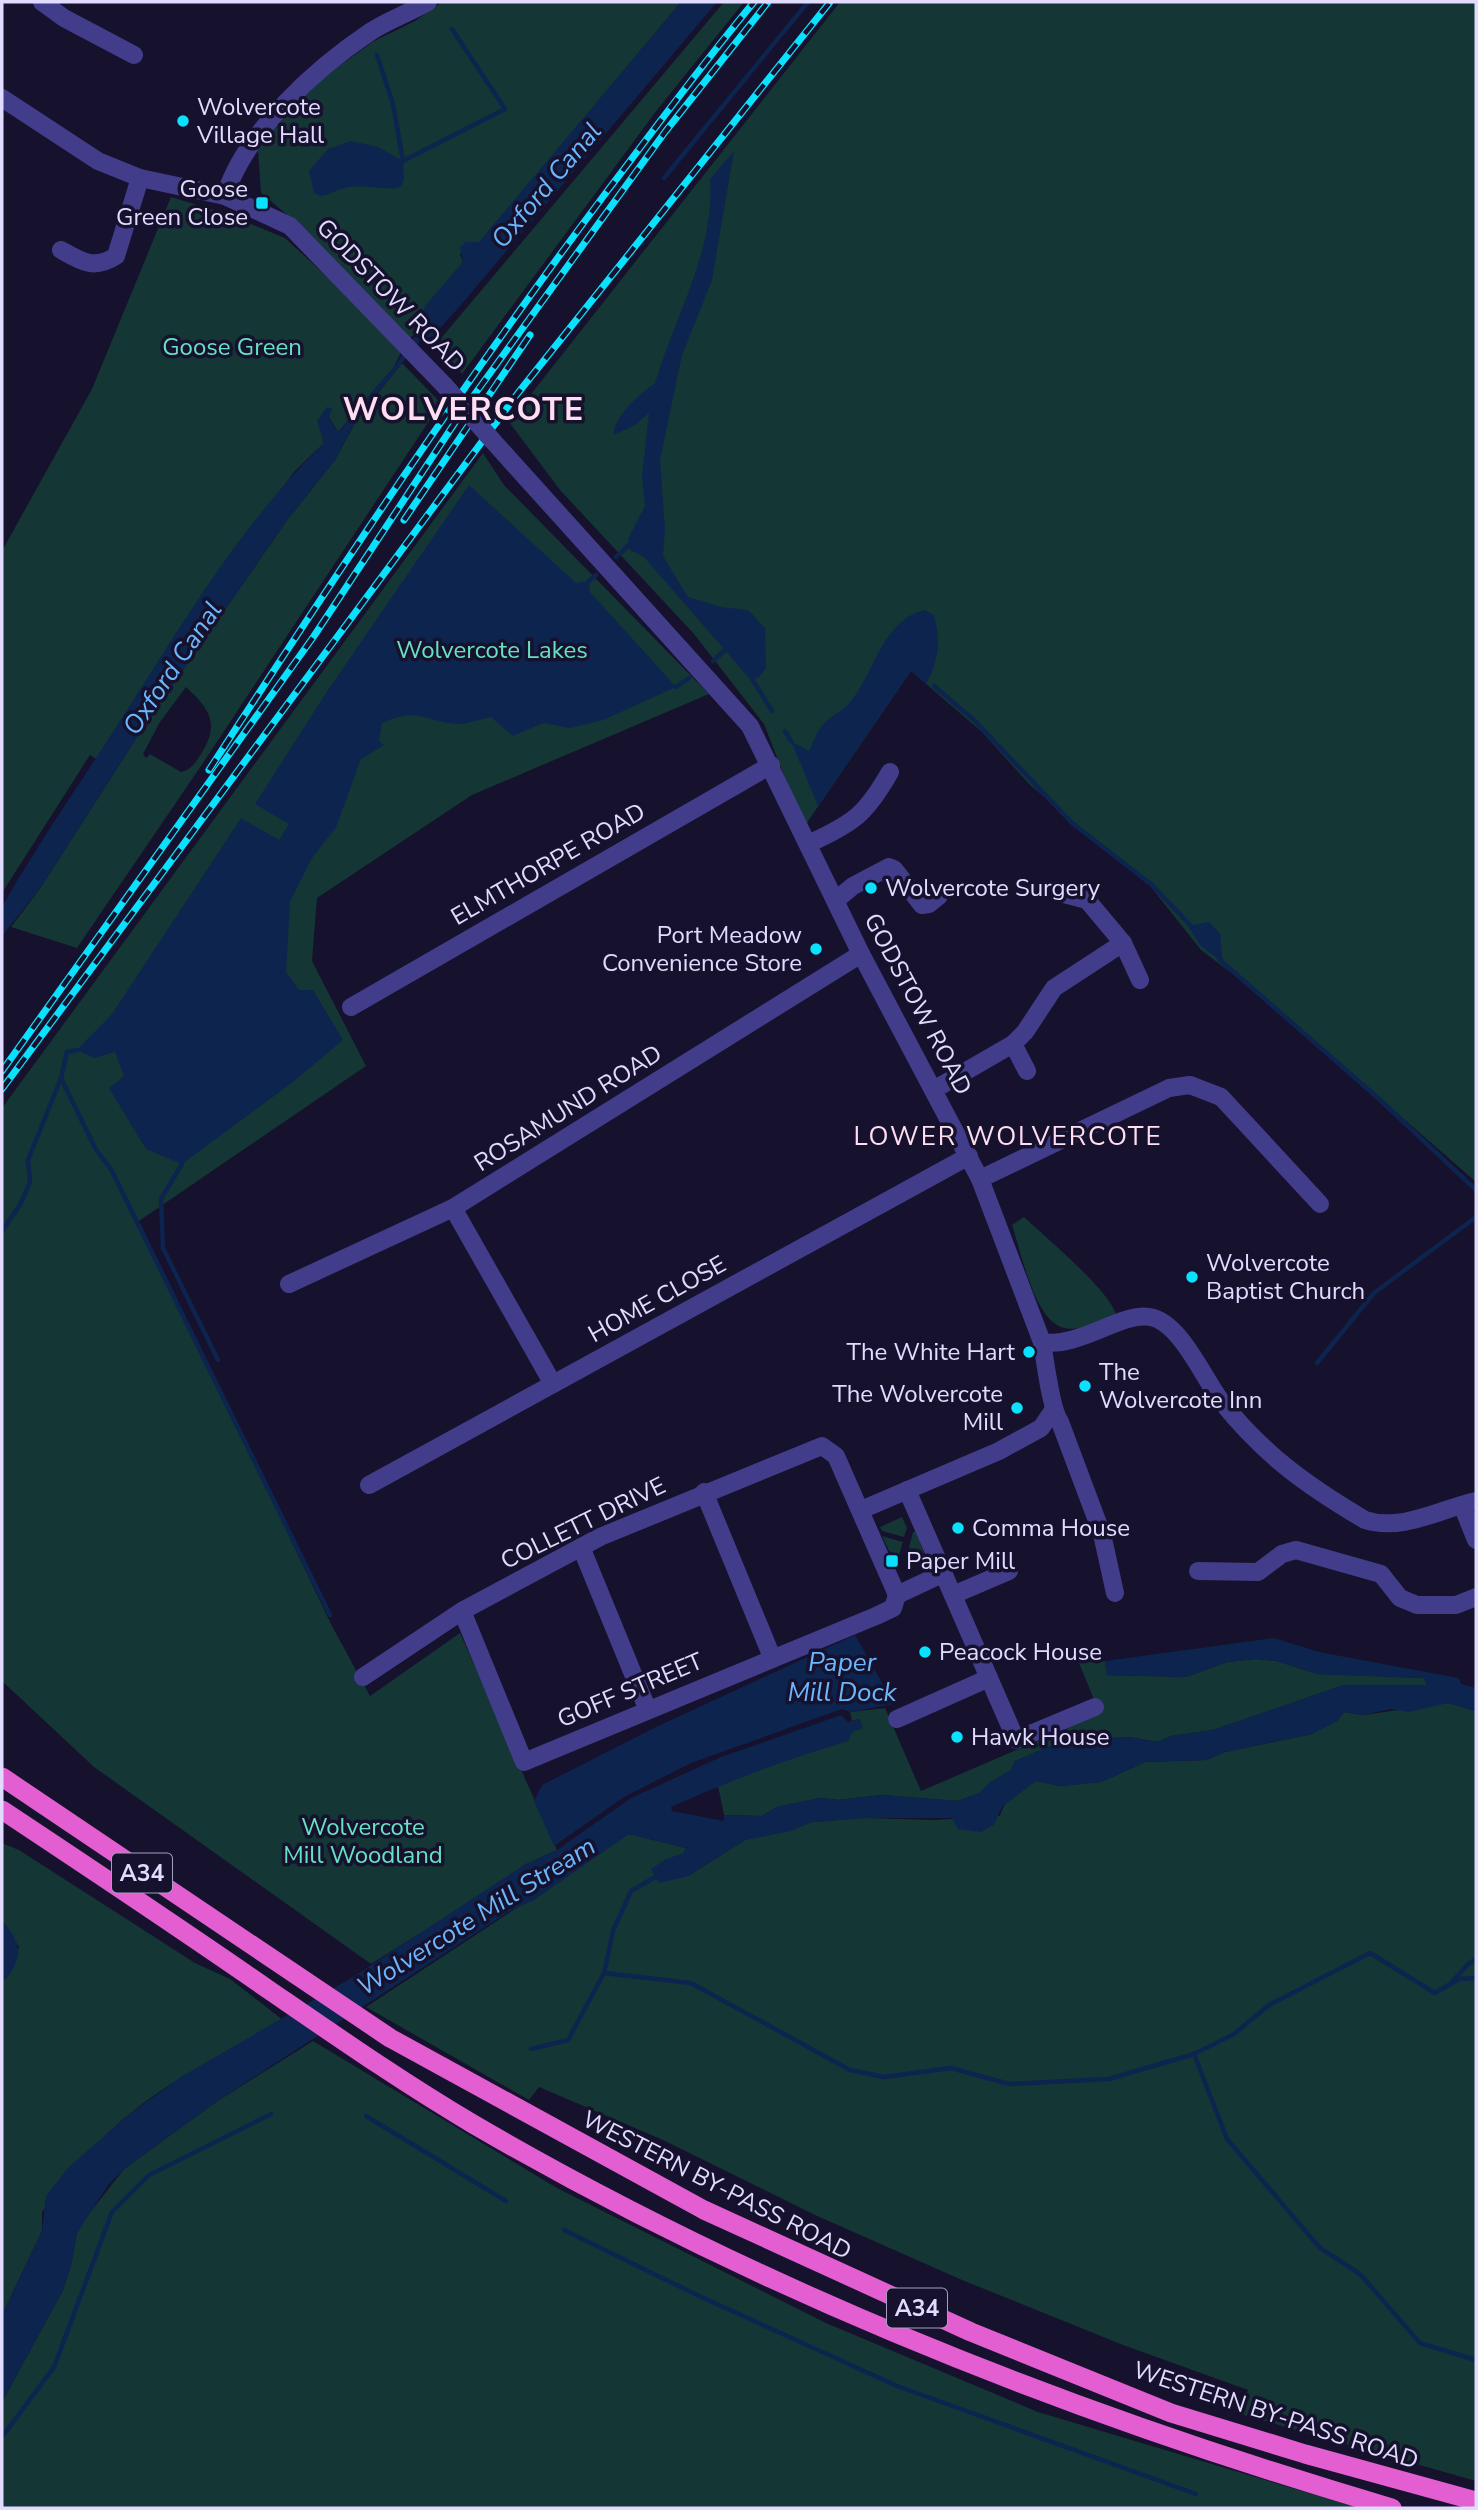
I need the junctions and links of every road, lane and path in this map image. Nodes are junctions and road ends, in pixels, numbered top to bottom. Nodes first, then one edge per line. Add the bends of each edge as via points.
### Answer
1 (42, 2) edge
2 (428, 2) edge
3 (403, 8) edge
4 (134, 55) dead end
5 (2, 98) edge
6 (140, 178) junction
7 (225, 196) junction
8 (61, 250) dead end
9 (771, 765) junction
10 (890, 772) dead end
11 (810, 843) junction
12 (1060, 893) dead end
13 (939, 896) dead end
14 (836, 900) junction
15 (1123, 943) junction
16 (861, 954) junction
17 (1140, 980) dead end
18 (351, 1007) dead end
19 (1013, 1044) junction
20 (1027, 1071) dead end
21 (935, 1089) junction
22 (969, 1156) junction
23 (980, 1179) junction
24 (1320, 1203) dead end
25 (453, 1208) junction
26 (289, 1284) dead end
27 (1042, 1342) junction
28 (553, 1384) junction
29 (1052, 1412) junction
30 (369, 1485) dead end
31 (907, 1490) junction
32 (704, 1492) junction
33 (1469, 1503) edge
34 (861, 1510) junction
35 (1476, 1540) edge
36 (581, 1547) junction
37 (1009, 1571) dead end
38 (1198, 1571) dead end
39 (944, 1573) junction
40 (1115, 1593) dead end
41 (897, 1595) junction
42 (953, 1595) junction
43 (1476, 1597) edge
44 (462, 1611) junction
45 (772, 1657) junction
46 (363, 1677) dead end
47 (989, 1678) junction
48 (1095, 1707) dead end
49 (648, 1708) junction
50 (897, 1719) dead end
51 (2, 1777) edge
52 (2, 1810) edge
53 (1476, 2501) edge
54 (1392, 2508) edge

1 - 4 street
2 - 3 street
3 - 7 street via 312,79 262,130 238,162
5 - 6 street, GODSTOW ROAD via 98,161
6 - 7 street, GODSTOW ROAD
6 - 8 street via 116,256 91,266
7 - 9 street, GODSTOW ROAD, bridge via 290,226 390,327 733,704
9 - 11 street, GODSTOW ROAD
9 - 18 street, ELMTHORPE ROAD
10 - 11 street via 871,806
11 - 14 street, GODSTOW ROAD
12 - 15 street via 1087,900
13 - 14 street, GODSTOW ROAD via 922,905 889,867
14 - 16 street, GODSTOW ROAD
15 - 17 street
15 - 19 street via 1054,988
16 - 21 street, GODSTOW ROAD
16 - 25 street, ROSAMUND ROAD
19 - 20 street
19 - 21 street
21 - 22 street, GODSTOW ROAD
22 - 23 street, GODSTOW ROAD
22 - 28 street, HOME CLOSE
23 - 24 street via 1169,1088 1190,1085 1221,1097
23 - 27 street, GODSTOW ROAD
25 - 26 street, ROSAMUND ROAD
25 - 28 street
27 - 29 street, GODSTOW ROAD
27 - 33 street via 1065,1342 1150,1316 1168,1323 1221,1401 1272,1457 1334,1502 1378,1524 1422,1518
28 - 30 street, HOME CLOSE
29 - 31 street via 1041,1428 1026,1438
29 - 40 street via 1060,1422 1102,1534
31 - 34 street
31 - 39 street
32 - 34 street, COLLETT DRIVE via 821,1446 836,1456
32 - 36 street, COLLETT DRIVE
32 - 45 street
33 - 35 street
34 - 41 street
36 - 44 street, COLLETT DRIVE
36 - 49 street
37 - 42 street
38 - 43 street via 1258,1572 1282,1554 1296,1550 1381,1574 1400,1598 1417,1605 1456,1605
39 - 41 street
39 - 42 street
41 - 45 street, GOFF STREET via 893,1608
42 - 47 street
44 - 46 street, COLLETT DRIVE
44 - 49 street, GOFF STREET via 524,1762
45 - 49 street, GOFF STREET
47 - 48 street via 1016,1740
47 - 50 street
51 - 53 highway, WESTERN BY-PASS ROAD / A34 via 390,2038 704,2210 971,2332 1171,2413
52 - 54 highway, A34 via 372,2063 575,2181 825,2306 1167,2439

